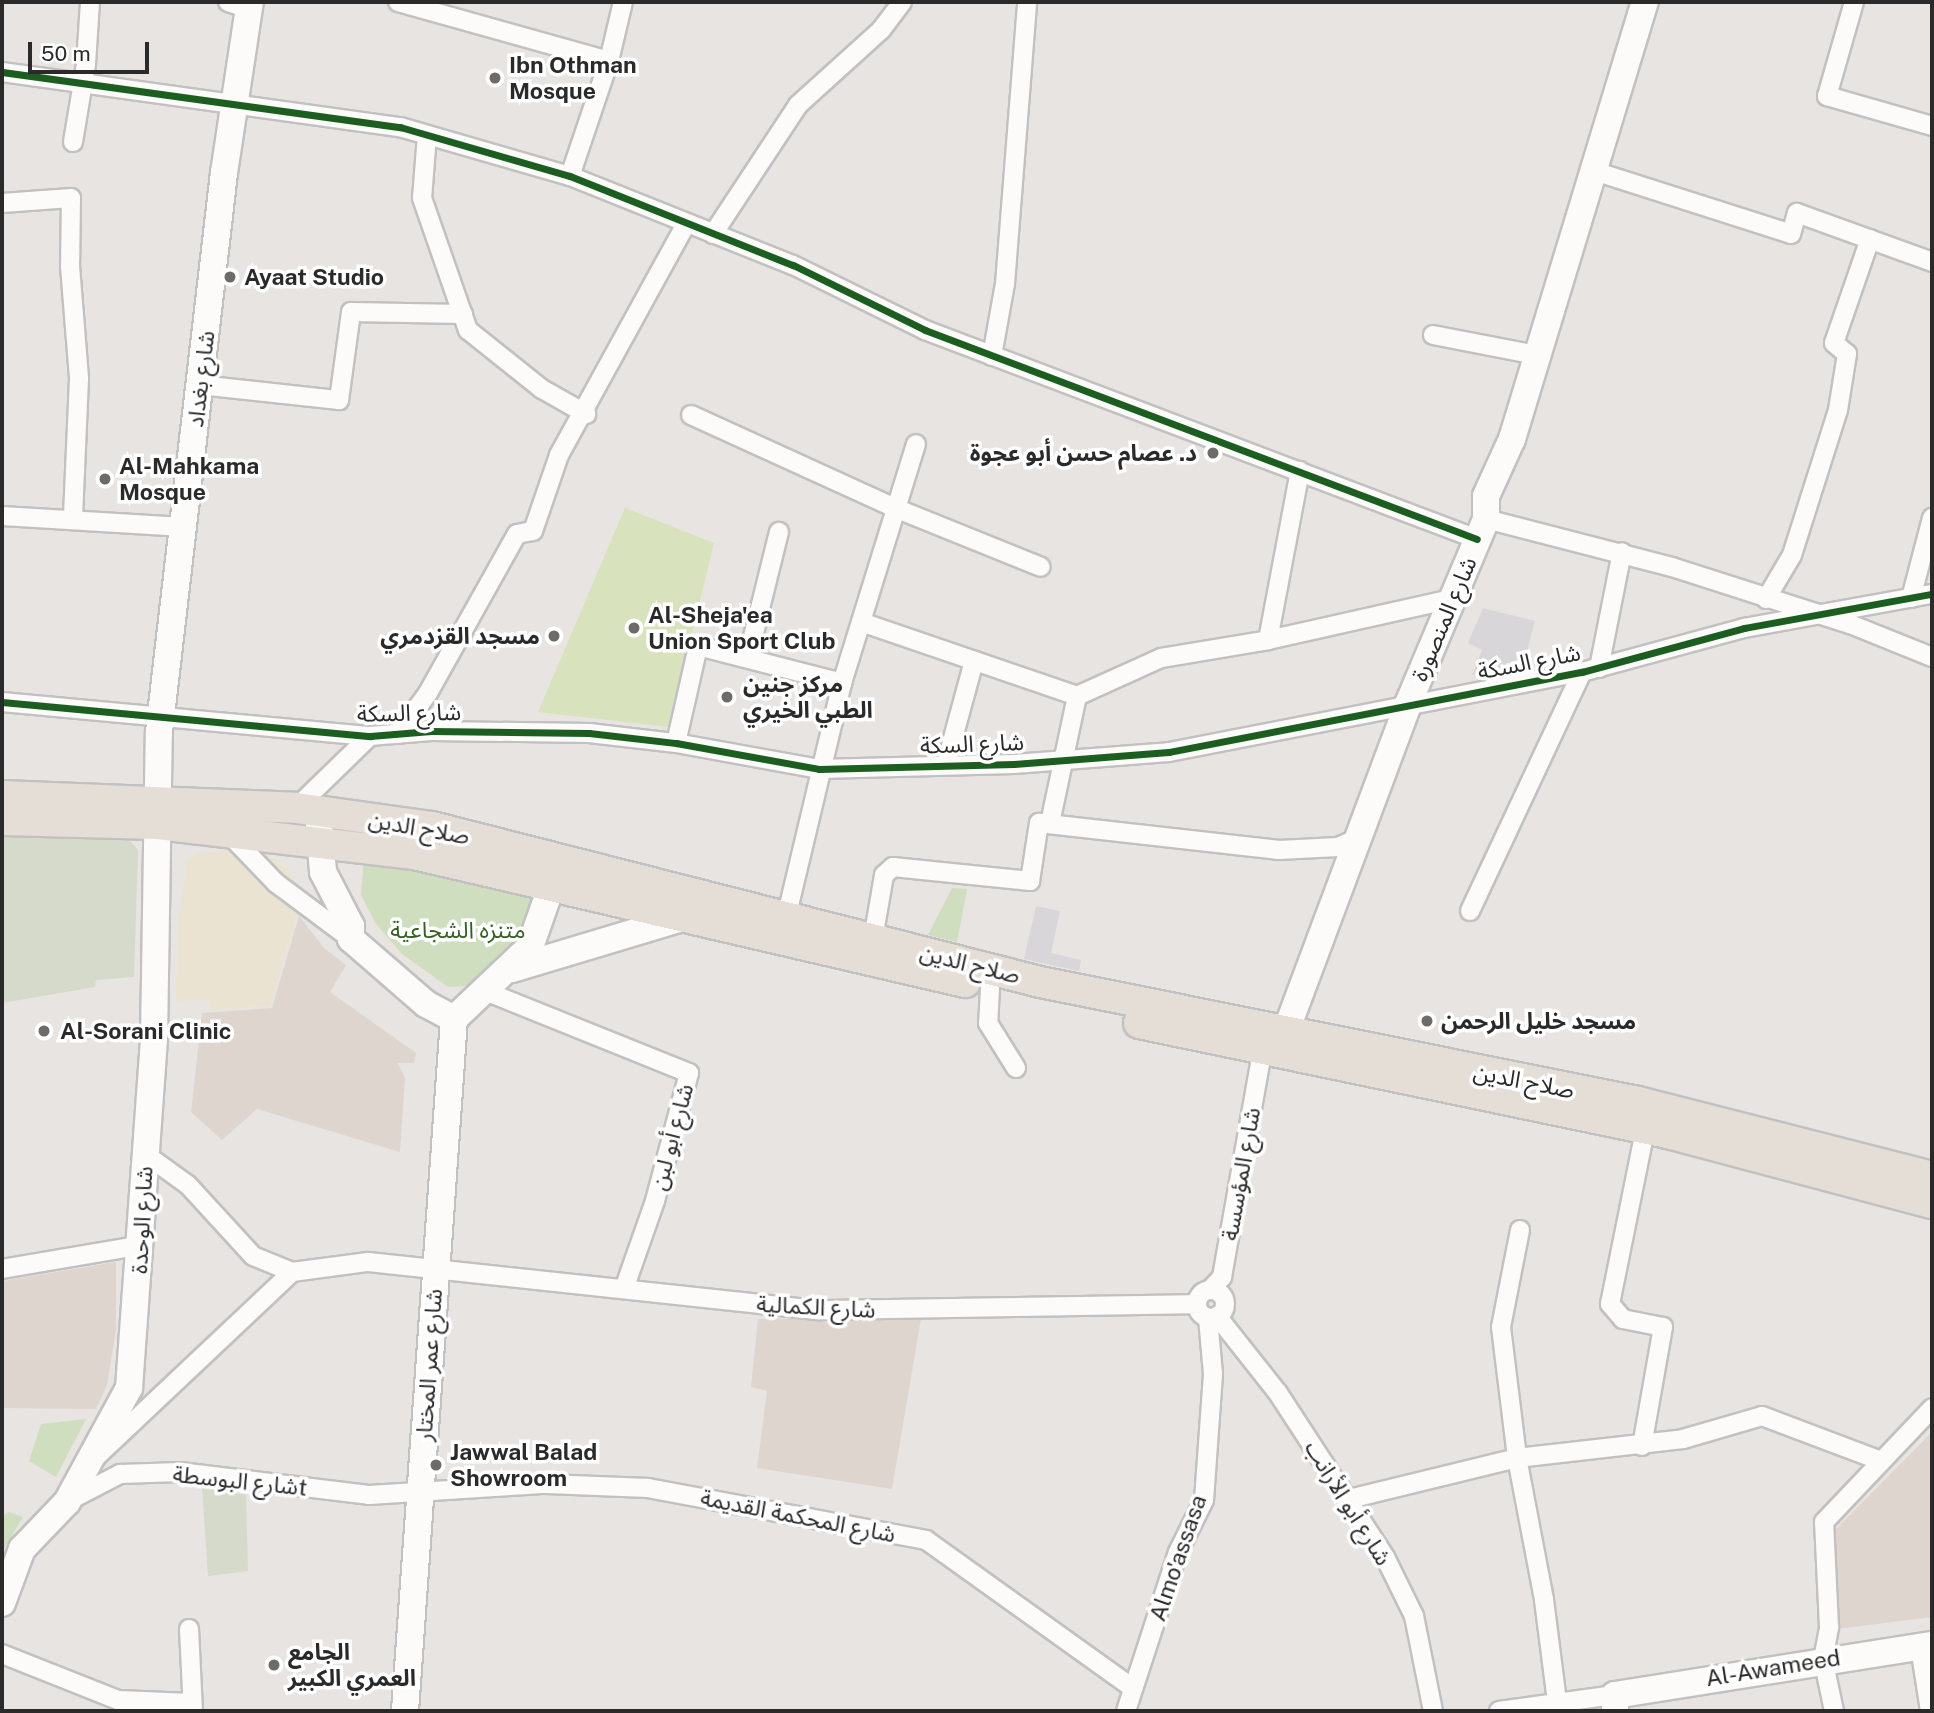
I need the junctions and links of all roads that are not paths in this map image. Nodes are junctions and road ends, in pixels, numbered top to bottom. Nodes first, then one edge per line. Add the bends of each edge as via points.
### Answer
1 (90, 2) edge
2 (398, 2) edge
3 (623, 2) edge
4 (902, 2) edge
5 (1027, 2) edge
6 (1645, 2) edge
7 (1854, 2) edge
8 (242, 4) edge
9 (609, 61) junction
10 (2, 72) edge
11 (82, 84) junction
12 (234, 106) junction
13 (1932, 126) edge
14 (428, 135) junction
15 (73, 142) dead end
16 (1591, 170) junction
17 (570, 176) junction
18 (2, 203) edge
19 (686, 224) junction
20 (713, 234) junction
21 (1870, 239) junction
22 (1932, 262) edge
23 (463, 314) junction
24 (1433, 335) dead end
25 (1537, 355) junction
26 (992, 356) junction
27 (200, 385) junction
28 (586, 414) junction
29 (691, 415) dead end
30 (916, 444) dead end
31 (1300, 471) junction
32 (895, 508) junction
33 (2, 516) edge
34 (1932, 518) edge
35 (74, 519) junction
36 (1479, 522) junction
37 (183, 527) junction
38 (779, 532) dead end
39 (1622, 552) junction
40 (1041, 567) dead end
41 (1932, 594) edge
42 (1911, 598) junction
43 (1766, 599) junction
44 (1444, 601) junction
45 (1819, 615) junction
46 (861, 622) junction
47 (1268, 640) junction
48 (748, 657) junction
49 (1932, 657) edge
50 (974, 661) junction
51 (1590, 670) junction
52 (842, 683) junction
53 (1077, 696) junction
54 (2, 702) edge
55 (1401, 706) junction
56 (163, 718) junction
57 (398, 734) junction
58 (370, 736) junction
59 (677, 743) junction
60 (1062, 760) junction
61 (946, 764) junction
62 (820, 769) junction
63 (2, 796) edge
64 (307, 810) junction
65 (158, 812) junction
66 (2, 820) edge
67 (1051, 823) junction
68 (227, 832) junction
69 (320, 843) junction
70 (1347, 843) junction
71 (551, 887) junction
72 (1470, 911) dead end
73 (787, 914) junction
74 (679, 919) junction
75 (351, 939) junction
76 (873, 939) junction
77 (512, 969) junction
78 (990, 988) junction
79 (485, 991) junction
80 (454, 1019) junction
81 (1273, 1037) junction
82 (1016, 1068) dead end
83 (1645, 1130) junction
84 (145, 1154) junction
85 (1932, 1177) edge
86 (1932, 1203) edge
87 (1520, 1230) dead end
88 (142, 1245) junction
89 (436, 1267) junction
90 (2, 1269) edge
91 (292, 1272) junction
92 (624, 1289) junction
93 (1210, 1290) junction
94 (1208, 1313) junction
95 (1932, 1408) edge
96 (1642, 1446) junction
97 (1517, 1458) junction
98 (1881, 1461) junction
99 (87, 1465) junction
100 (419, 1493) junction
101 (1349, 1499) junction
102 (67, 1502) junction
103 (2, 1603) edge
104 (189, 1629) dead end
105 (1926, 1646) edge
106 (2, 1654) edge
107 (1824, 1659) junction
108 (1131, 1687) junction
109 (1557, 1702) junction
110 (1615, 1703) edge
111 (192, 1707) edge
112 (405, 1711) edge
113 (1126, 1711) edge
114 (1433, 1711) edge
115 (1499, 1711) edge
116 (1834, 1711) edge
117 (1930, 1711) edge

1 - 11 street
2 - 9 street
3 - 9 street
4 - 20 street via 881,30 798,105
5 - 26 street via 1005,284
6 - 16 main road
7 - 13 street via 1827,96
8 - 12 main road, شارع بغداد
9 - 17 street
10 - 11 street
11 - 12 street
11 - 15 street
12 - 14 street
12 - 27 main road, شارع بغداد
14 - 17 street
14 - 23 street via 422,198
16 - 21 street via 1791,234 1797,213
16 - 25 main road
17 - 19 street
18 - 35 street via 71,198 70,266 79,379
19 - 20 street
19 - 28 street
20 - 26 street
21 - 22 street
21 - 43 street via 1834,342 1847,354 1838,410 1792,555
23 - 27 street via 351,313 340,400
23 - 28 street via 468,330 503,359
24 - 25 street
25 - 36 main road via 1512,439
26 - 31 street
27 - 37 main road, شارع بغداد
28 - 57 street via 559,455 533,531 517,534 428,693
29 - 32 street
30 - 32 street
31 - 36 street
31 - 47 street
32 - 40 street
32 - 46 street
33 - 35 street
34 - 42 street
35 - 37 street
36 - 39 street
36 - 44 main road
37 - 56 main road, شارع بغداد
38 - 48 street
39 - 43 street
39 - 51 street
41 - 42 street, شارع السكة
42 - 45 street, شارع السكة
43 - 45 street
44 - 47 street
44 - 55 main road
45 - 49 street
45 - 51 street, شارع السكة via 1744,628
46 - 50 street
46 - 52 street
47 - 53 street via 1161,657
48 - 52 street
48 - 59 street via 698,646
50 - 53 street
50 - 61 street
51 - 55 street, شارع السكة
51 - 72 street
52 - 62 street
53 - 60 street
54 - 56 street, شارع السكة
55 - 60 street, شارع السكة via 1169,752
55 - 70 main road
56 - 58 street, شارع السكة
56 - 65 main road, شارع بغداد
57 - 58 street, شارع السكة
57 - 59 street, شارع السكة via 589,733
58 - 64 street
59 - 62 street, شارع السكة
60 - 61 street, شارع السكة
60 - 67 street
61 - 62 street, شارع السكة
62 - 73 street
63 - 65 highway, صلاح الدين
64 - 65 highway, صلاح الدين
64 - 69 main road
64 - 73 highway, صلاح الدين via 432,827
65 - 66 highway, صلاح الدين
65 - 68 highway, صلاح الدين
65 - 84 main road, شارع الوحدة via 154,1039
67 - 70 street via 1268,849
67 - 76 street via 1039,823 1030,881 892,867 884,875
68 - 69 highway, صلاح الدين
68 - 75 street via 276,883
69 - 71 highway, صلاح الدين via 414,854
69 - 75 main road via 323,872 351,926
70 - 81 main road
71 - 74 highway, صلاح الدين
71 - 77 main road via 536,936
73 - 76 highway, صلاح الدين
74 - 77 main road
74 - 78 highway, صلاح الدين
75 - 80 main road via 426,1004
76 - 81 highway, صلاح الدين
77 - 79 main road
78 - 81 highway, صلاح الدين
78 - 82 street via 988,1023
79 - 80 main road
79 - 92 street, شارع أبو لبن via 689,1073 655,1201
80 - 89 main road, شارع عمر المختار
81 - 83 highway, صلاح الدين
81 - 85 highway, صلاح الدين via 1638,1102
81 - 93 street, شارع المؤسسة via 1222,1277
83 - 86 highway, صلاح الدين
83 - 96 street via 1610,1304 1617,1316 1663,1327
84 - 88 main road, شارع الوحدة
84 - 91 street via 188,1185 253,1256
87 - 97 street via 1501,1327
88 - 90 street
88 - 99 main road, شارع الوحدة via 130,1388
89 - 91 street, شارع الكمالية via 368,1262
89 - 92 street, شارع الكمالية
89 - 100 main road, شارع عمر المختار
91 - 99 street
92 - 94 street, شارع الكمالية via 819,1310
93 - 94 street, شارع المؤسسة via 1199,1296
93 - 94 street via 1224,1300
94 - 101 street, شارع أبو الأرانب via 1278,1393
94 - 108 street, Almo'assasa via 1213,1374 1203,1500 1178,1552
95 - 98 street
96 - 97 street
96 - 98 street via 1762,1416
97 - 101 street
97 - 109 street
98 - 107 street via 1824,1522 1829,1626
99 - 102 main road, شارع الوحدة
100 - 102 street, شارع البوسطةt via 369,1495 180,1472 120,1475
100 - 108 street, شارع المحكمة القديمة via 546,1485 648,1488 926,1540
100 - 112 main road, شارع عمر المختار
101 - 114 street, شارع أبو الأرانب via 1414,1616
102 - 103 main road, شارع الوحدة via 22,1549
104 - 111 street
105 - 107 main road, Al-Awameed
105 - 117 street
106 - 111 street via 118,1700
107 - 110 main road, Al-Awameed
107 - 116 street
108 - 113 street, Almo'assasa
109 - 110 street
109 - 115 street

